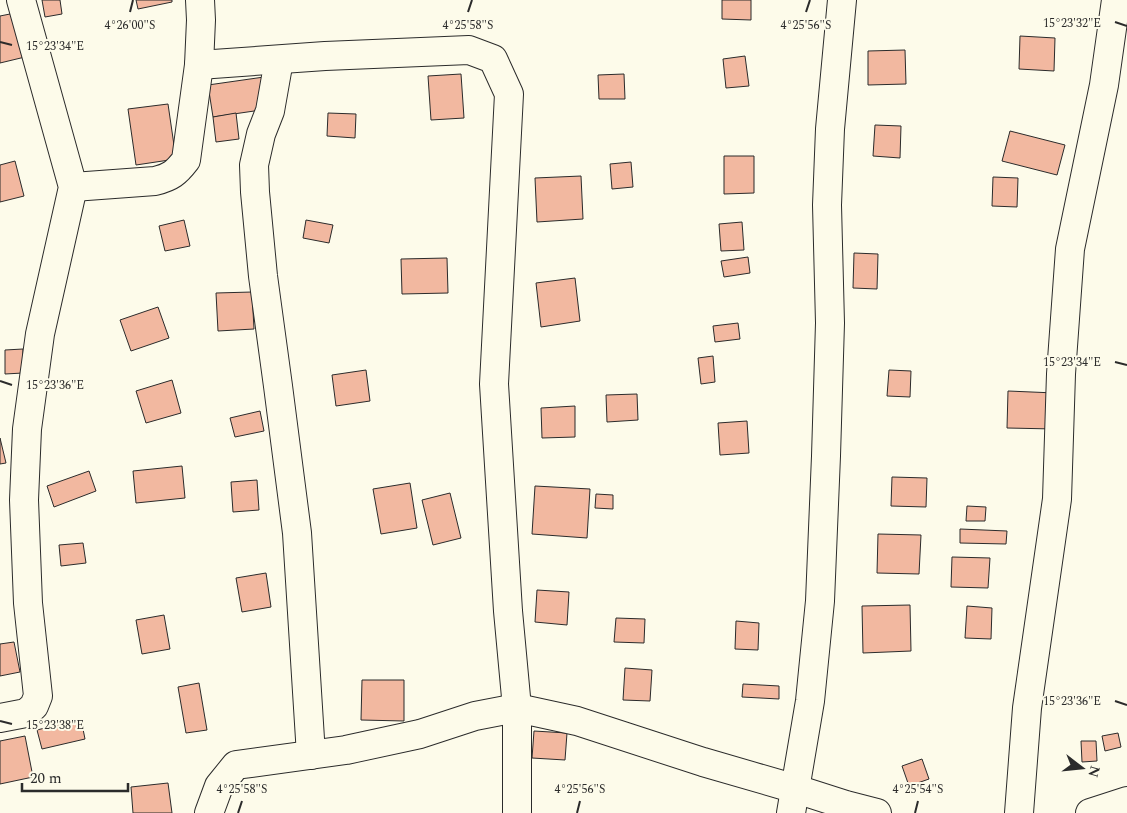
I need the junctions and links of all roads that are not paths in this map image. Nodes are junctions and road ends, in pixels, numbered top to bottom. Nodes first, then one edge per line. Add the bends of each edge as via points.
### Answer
1 (21, 0) edge
2 (200, 0) edge
3 (842, 0) edge
4 (1116, 0) edge
5 (279, 60) junction
6 (199, 65) junction
7 (73, 187) junction
8 (517, 708) junction
9 (0, 718) edge
10 (312, 755) junction
11 (793, 801) edge
12 (1127, 801) edge
13 (209, 813) edge
14 (517, 813) edge
15 (877, 813) edge
16 (1019, 813) edge
17 (1090, 813) edge

1 - 7 street
2 - 6 street
3 - 11 street via 830,129 827,205 830,323 820,601 810,701
4 - 16 street via 1104,86 1070,249 1057,499 1027,708
5 - 6 street
5 - 8 street via 469,50 493,59 509,94 494,384
5 - 10 street via 270,111 254,165 255,192 296,533
6 - 7 street via 186,160 178,170 155,181
7 - 9 street via 40,334 27,429 24,500 28,594 38,696 34,706 26,712
8 - 10 street via 475,716 420,734
8 - 11 street via 577,721 703,762
8 - 14 street
10 - 13 street via 236,765 219,786
11 - 15 street via 846,805
12 - 17 street

